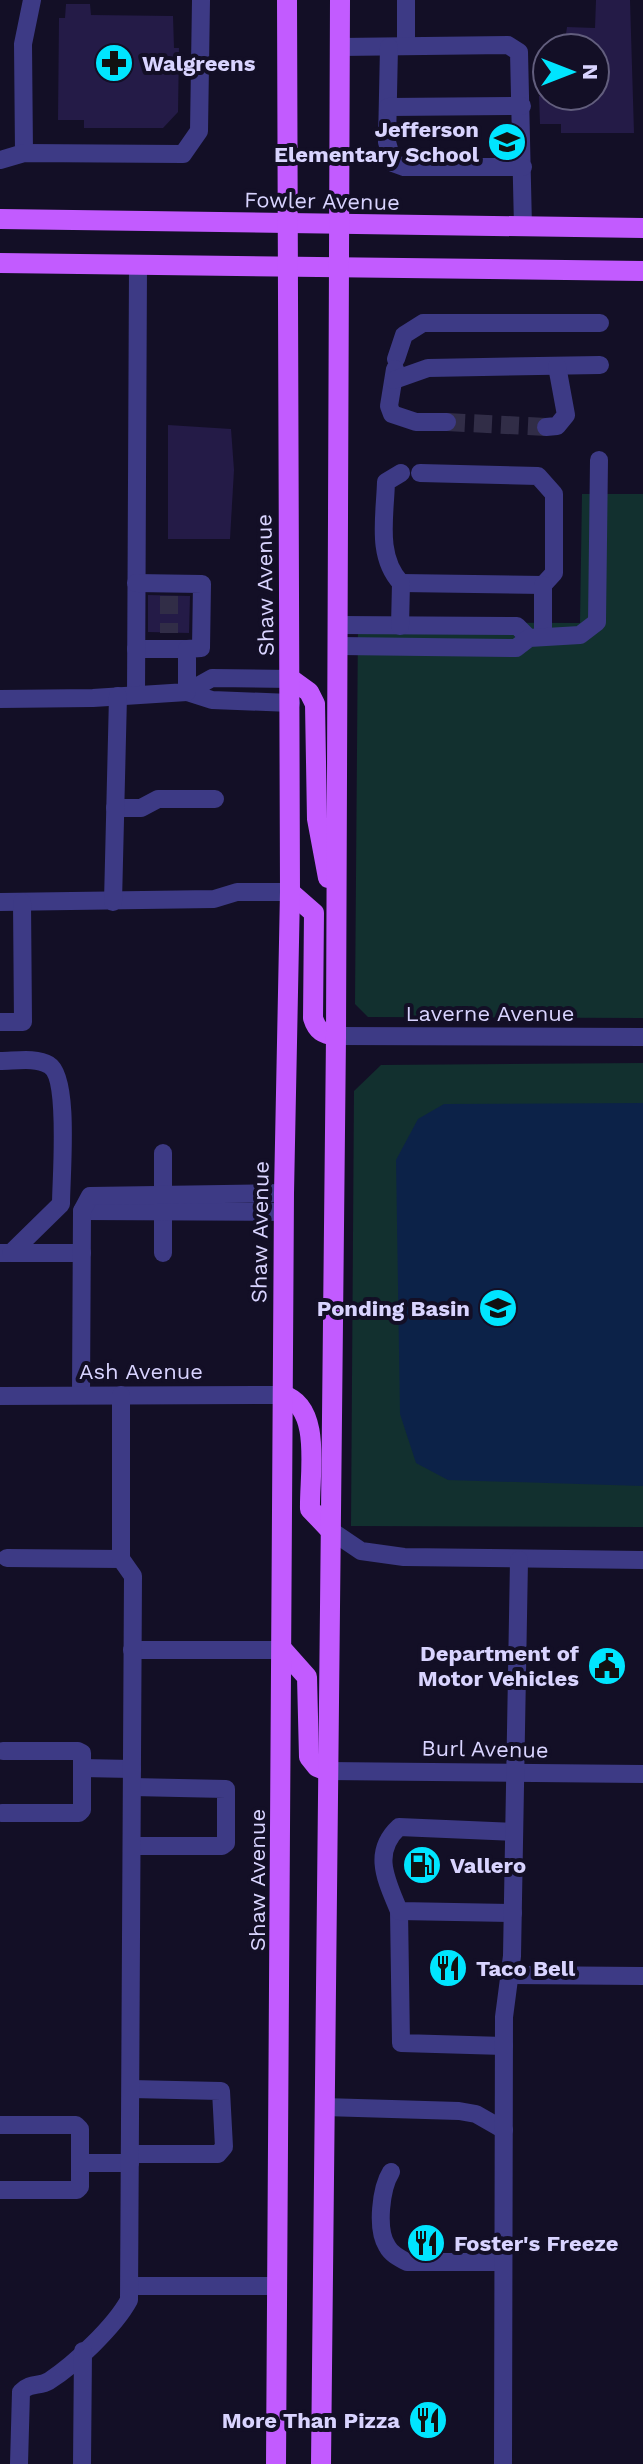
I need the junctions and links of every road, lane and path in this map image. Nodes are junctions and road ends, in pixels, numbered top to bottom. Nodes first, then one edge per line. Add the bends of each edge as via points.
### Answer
1 (32, 0) edge
2 (201, 0) edge
3 (287, 0) edge
4 (340, 0) edge
5 (406, 0) edge
6 (398, 46) junction
7 (340, 47) junction
8 (522, 106) junction
9 (388, 107) junction
10 (24, 153) junction
11 (0, 160) edge
12 (523, 167) junction
13 (0, 219) edge
14 (286, 224) junction
15 (339, 226) junction
16 (523, 227) junction
17 (643, 228) edge
18 (0, 263) edge
19 (138, 266) junction
20 (339, 268) junction
21 (286, 269) junction
22 (643, 271) edge
23 (600, 323) dead end
24 (397, 364) junction
25 (600, 365) dead end
26 (557, 366) junction
27 (447, 422) tunnel mouth
28 (546, 427) dead end
29 (599, 460) dead end
30 (401, 473) dead end
31 (420, 473) dead end
32 (136, 583) junction
33 (401, 583) junction
34 (543, 585) junction
35 (339, 625) junction
36 (400, 626) junction
37 (536, 637) junction
38 (175, 643) junction
39 (339, 646) junction
40 (136, 649) junction
41 (291, 679) junction
42 (187, 692) junction
43 (127, 696) junction
44 (0, 699) edge
45 (291, 703) junction
46 (215, 799) dead end
47 (115, 808) junction
48 (290, 892) junction
49 (0, 902) edge
50 (22, 902) junction
51 (113, 902) junction
52 (337, 925) junction
53 (0, 1022) edge
54 (336, 1036) junction
55 (643, 1037) edge
56 (0, 1061) edge
57 (163, 1153) dead end
58 (284, 1202) junction
59 (163, 1203) junction
60 (6, 1253) edge
61 (82, 1253) junction
62 (163, 1253) dead end
63 (81, 1395) junction
64 (121, 1395) junction
65 (283, 1395) junction
66 (0, 1396) edge
67 (330, 1530) junction
68 (7, 1558) dead end
69 (121, 1559) junction
70 (519, 1560) junction
71 (643, 1560) edge
72 (132, 1650) junction
73 (283, 1650) junction
74 (3, 1751) dead end
75 (82, 1768) junction
76 (327, 1771) junction
77 (515, 1773) junction
78 (643, 1774) edge
79 (132, 1778) junction
80 (2, 1813) dead end
81 (514, 1832) junction
82 (132, 1846) junction
83 (399, 1911) junction
84 (513, 1913) junction
85 (509, 1975) junction
86 (643, 1976) edge
87 (504, 2046) junction
88 (131, 2089) junction
89 (324, 2107) junction
90 (1, 2125) edge
91 (504, 2130) junction
92 (130, 2158) junction
93 (80, 2163) junction
94 (391, 2172) dead end
95 (0, 2190) edge
96 (503, 2262) junction
97 (130, 2286) junction
98 (278, 2286) junction
99 (83, 2351) junction
100 (19, 2464) edge
101 (82, 2464) edge
102 (276, 2464) edge
103 (321, 2464) edge
104 (503, 2464) edge

1 - 10 street via 23,44
2 - 10 street via 199,131 183,154
3 - 14 main road, Shaw Avenue
4 - 7 main road
5 - 6 street
6 - 7 street
6 - 8 street via 512,46 522,55
6 - 9 street
7 - 15 main road
8 - 9 street
8 - 12 street
9 - 12 street via 387,142 396,165
10 - 11 street
12 - 16 street
13 - 14 main road, Fowler Avenue
14 - 15 main road, Fowler Avenue
14 - 21 main road, Shaw Avenue
15 - 16 main road, Fowler Avenue
15 - 20 main road
16 - 17 main road, Fowler Avenue
18 - 19 main road
19 - 21 main road
19 - 32 street
20 - 21 main road
20 - 22 main road
20 - 35 main road
21 - 41 main road, Shaw Avenue
23 - 24 street via 423,323 404,335
24 - 26 street
24 - 27 street via 392,414 416,422
25 - 26 street
26 - 28 street via 566,415 557,426
29 - 37 street via 597,622 580,635
30 - 33 street via 386,482 384,552 389,570
31 - 34 street via 538,476 554,494 554,573
32 - 38 street via 169,590 202,584 201,648
32 - 40 street
33 - 34 street
33 - 36 street
34 - 37 street
35 - 36 street
35 - 39 main road
36 - 37 street via 517,626
37 - 39 street via 516,648
38 - 40 street
38 - 42 street
39 - 52 main road
40 - 43 street
41 - 42 street via 212,678
41 - 45 main road, Shaw Avenue
41 - 52 main road via 315,704 317,819
42 - 43 street
42 - 45 street via 212,700
43 - 44 street
43 - 47 street
45 - 48 main road, Shaw Avenue
46 - 47 street via 158,799 141,808
47 - 51 street
48 - 51 street
48 - 54 main road via 314,913 316,1028
48 - 58 main road, Shaw Avenue
49 - 50 street
50 - 51 street
50 - 53 street via 23,1022
52 - 54 main road
54 - 55 street, Laverne Avenue
54 - 67 main road
56 - 60 street via 40,1061 52,1066 62,1084 61,1204
57 - 59 street
58 - 59 street
58 - 65 main road, Shaw Avenue
59 - 61 street via 90,1196 82,1211
59 - 62 street
60 - 61 street
61 - 63 street
63 - 64 street, Ash Avenue
63 - 66 street, Ash Avenue
64 - 65 street, Ash Avenue
64 - 69 street
65 - 67 main road via 306,1411 310,1509
65 - 73 main road, Shaw Avenue
67 - 70 street via 361,1551
67 - 76 main road
68 - 69 street
69 - 72 street via 133,1576
70 - 71 street
70 - 77 street
72 - 73 street
72 - 79 street
73 - 76 main road via 307,1677 309,1757
73 - 98 main road, Shaw Avenue
74 - 75 street via 78,1751
75 - 79 street
75 - 80 street via 79,1813
76 - 77 street, Burl Avenue
76 - 89 main road
77 - 78 street, Burl Avenue
77 - 81 street
79 - 82 street
79 - 82 street via 226,1789 222,1846
81 - 83 street via 399,1827 383,1851 384,1879
81 - 84 street
82 - 88 street
83 - 84 street
83 - 87 street via 401,2043
84 - 85 street
85 - 86 street
85 - 87 street
87 - 91 street
88 - 92 street
88 - 92 street via 221,2091 224,2147 218,2154
89 - 91 street via 459,2111
89 - 103 main road
90 - 93 street via 76,2125
91 - 96 street
92 - 93 street
92 - 97 street
93 - 95 street via 77,2190
94 - 96 street via 383,2184 383,2237 394,2255 407,2262
96 - 104 street
97 - 98 street
97 - 99 street via 117,2321
98 - 102 main road, Shaw Avenue
99 - 100 street via 50,2380 21,2392
99 - 101 street

